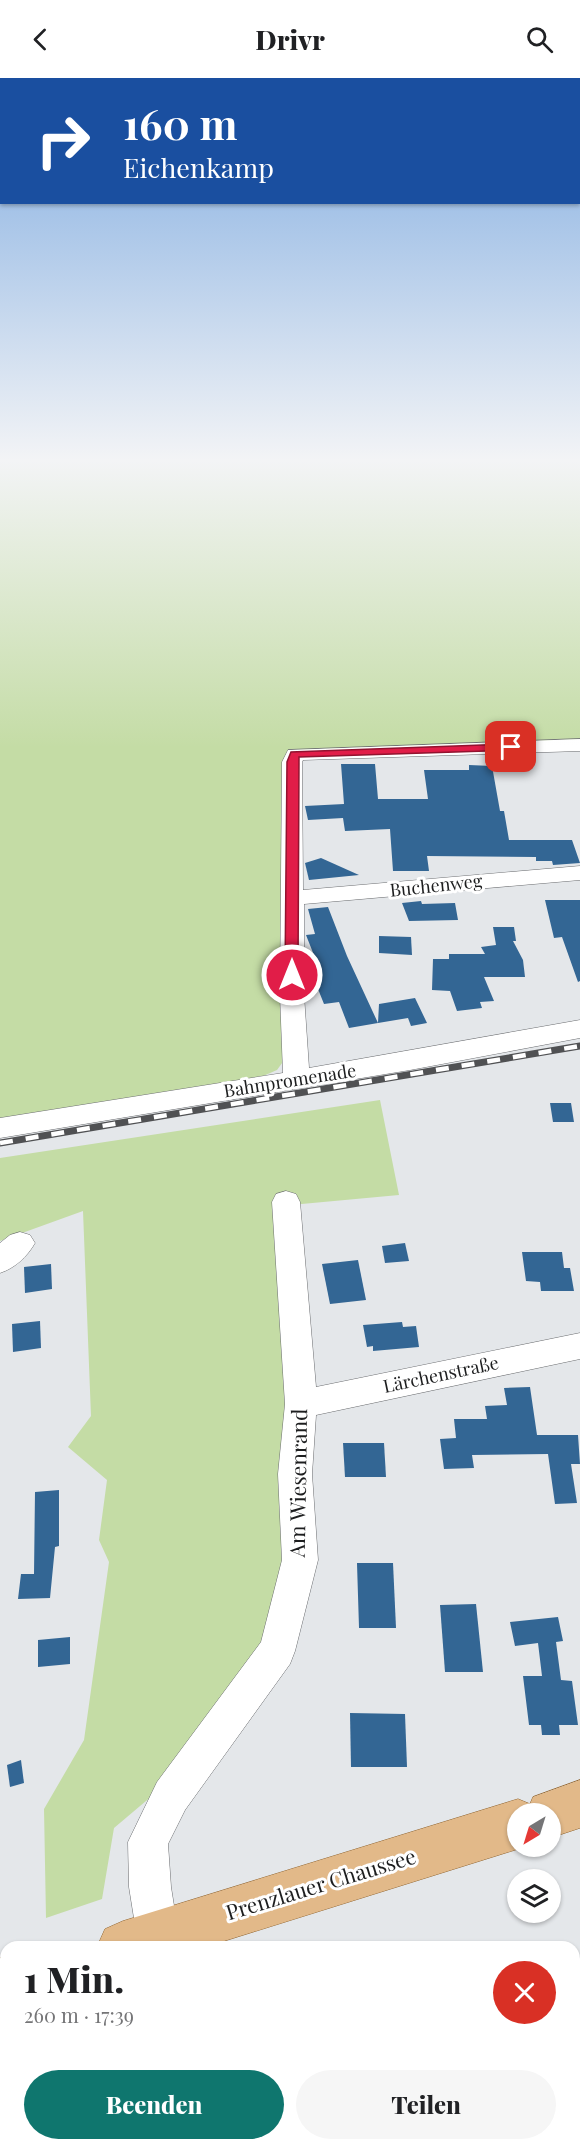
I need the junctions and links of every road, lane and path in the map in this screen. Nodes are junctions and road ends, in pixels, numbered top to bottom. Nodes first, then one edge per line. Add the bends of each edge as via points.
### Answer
1 (580, 746) edge
2 (580, 873) edge
3 (292, 898) junction
4 (580, 1029) edge
5 (296, 1080) junction
6 (0, 1128) edge
7 (286, 1202) dead end
8 (580, 1346) edge
9 (301, 1404) junction
10 (580, 1804) edge
11 (561, 1810) edge
12 (507, 1827) edge
13 (140, 1941) edge
14 (143, 1941) edge

1 - 3 street via 295,754
2 - 3 street, Buchenweg
3 - 5 street
4 - 5 street, Bahnpromenade
5 - 6 street, Bahnpromenade
7 - 9 street, Am Wiesenrand
8 - 9 street, Lärchenstraße
9 - 13 street, Am Wiesenrand via 295,1474 300,1560 278,1651 171,1796 148,1842 150,1887
10 - 11 main road
12 - 14 main road, Prenzlauer Chaussee

